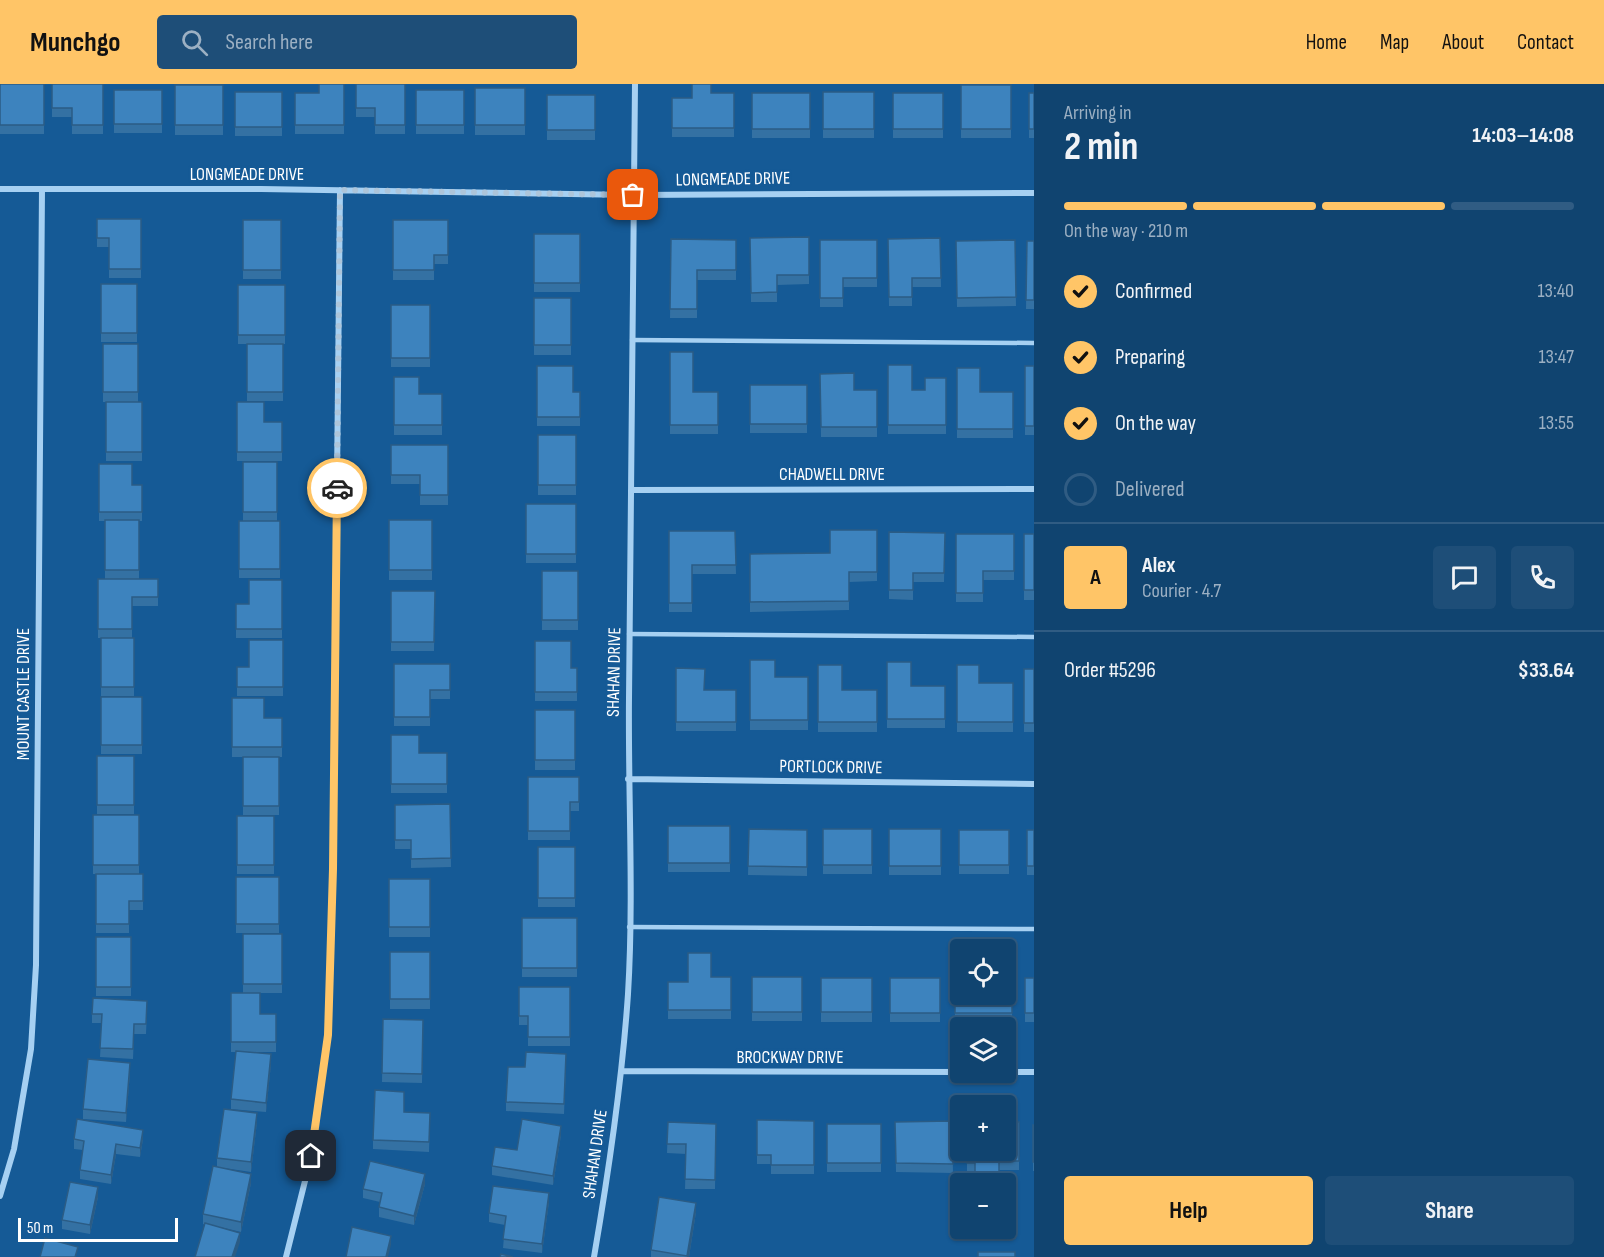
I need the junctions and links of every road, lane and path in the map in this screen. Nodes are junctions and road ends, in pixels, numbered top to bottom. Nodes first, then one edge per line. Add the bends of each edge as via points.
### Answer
1 (635, 84) edge
2 (0, 189) edge
3 (42, 189) junction
4 (340, 190) junction
5 (1034, 192) edge
6 (633, 195) junction
7 (632, 340) junction
8 (1034, 343) edge
9 (1034, 489) edge
10 (631, 490) junction
11 (629, 634) junction
12 (1034, 637) edge
13 (628, 779) junction
14 (1034, 784) edge
15 (629, 927) junction
16 (1034, 929) edge
17 (621, 1071) junction
18 (950, 1072) edge
19 (1016, 1072) edge
20 (1034, 1072) edge
21 (0, 1196) edge
22 (286, 1257) edge
23 (594, 1257) edge

1 - 6 street, SHAHAN DRIVE
2 - 3 street, LONGMEADE DRIVE
3 - 4 street, LONGMEADE DRIVE
3 - 21 street, MOUNT CASTLE DRIVE via 36,965 31,1049 14,1149
4 - 6 street, LONGMEADE DRIVE
4 - 22 street via 328,1035 311,1156
5 - 6 street, LONGMEADE DRIVE
6 - 7 street, SHAHAN DRIVE
7 - 8 lane
7 - 10 street, SHAHAN DRIVE
9 - 10 street, CHADWELL DRIVE
10 - 11 street, SHAHAN DRIVE
11 - 12 lane
11 - 13 street, SHAHAN DRIVE
13 - 14 street, PORTLOCK DRIVE
13 - 15 street, SHAHAN DRIVE
15 - 16 lane
15 - 17 street, SHAHAN DRIVE
17 - 18 street, BROCKWAY DRIVE
17 - 23 street, SHAHAN DRIVE
19 - 20 street

